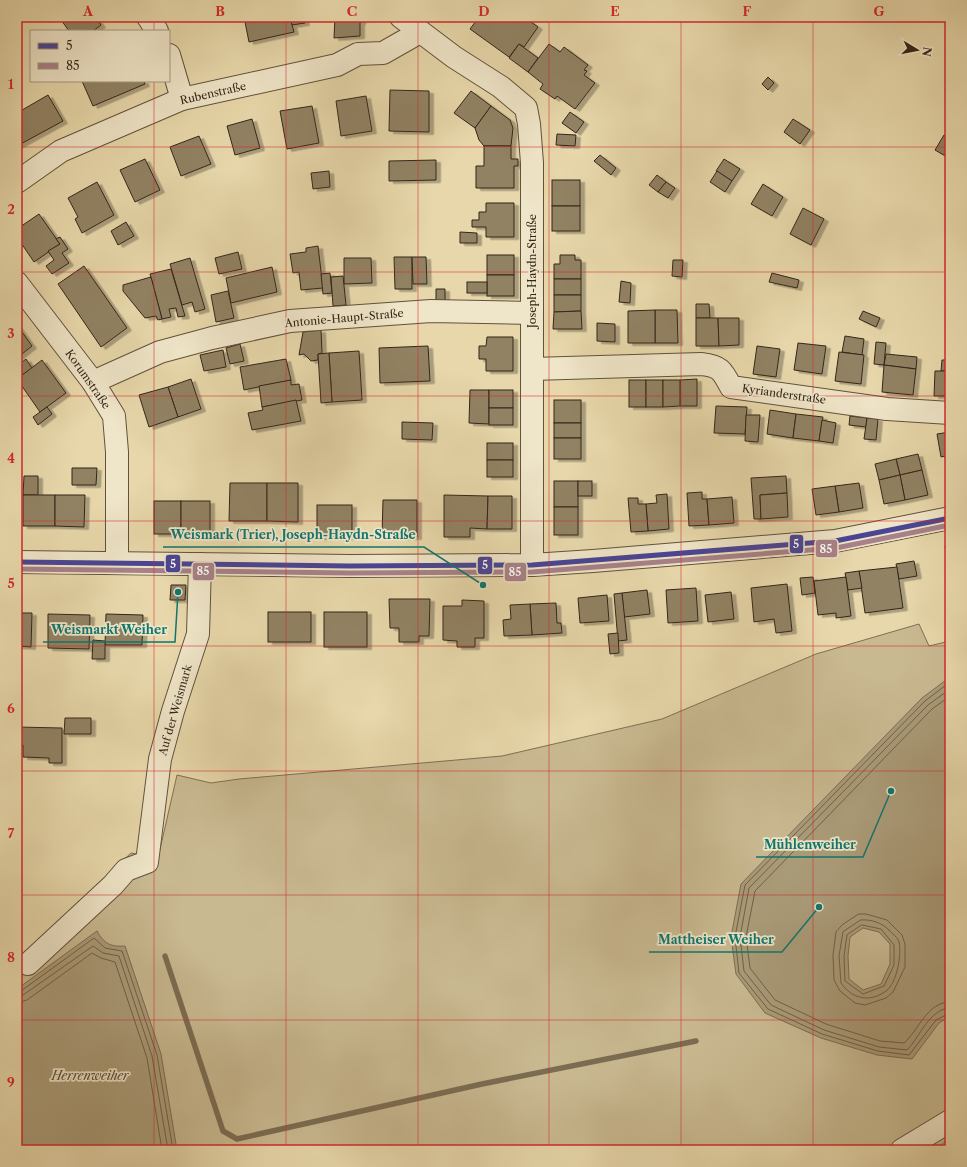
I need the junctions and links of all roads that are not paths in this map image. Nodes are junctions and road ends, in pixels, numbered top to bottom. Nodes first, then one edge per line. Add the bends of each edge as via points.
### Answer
1 (148, 17) edge
2 (401, 17) edge
3 (156, 30) edge
4 (420, 32) junction
5 (170, 58) edge
6 (182, 100) junction
7 (17, 182) edge
8 (17, 283) edge
9 (532, 313) junction
10 (532, 369) junction
11 (93, 382) junction
12 (950, 413) edge
13 (950, 518) edge
14 (17, 562) edge
15 (117, 563) junction
16 (200, 564) junction
17 (532, 565) junction
18 (28, 964) dead end
19 (950, 1121) edge
20 (902, 1150) edge

1 - 3 street
2 - 4 street, Joseph-Haydn-Straße
4 - 6 street, Rubenstraße via 383,53 358,54 337,65
4 - 9 street, Joseph-Haydn-Straße via 501,87 526,108 532,163
5 - 6 street
6 - 7 street, Rubenstraße via 60,151
8 - 11 street, Korumstraße
9 - 10 street, Joseph-Haydn-Straße
9 - 11 street, Antonie-Haupt-Straße via 431,311 290,321 160,352
10 - 12 street, Kyrianderstraße via 701,364 716,366 731,387 887,409
10 - 17 street, Joseph-Haydn-Straße
11 - 15 street, Korumstraße via 114,416 117,452
13 - 17 street via 835,541
14 - 15 street
15 - 16 street
16 - 17 street
16 - 18 street, Auf der Weismark via 198,634 160,759 147,862 126,870
19 - 20 street

